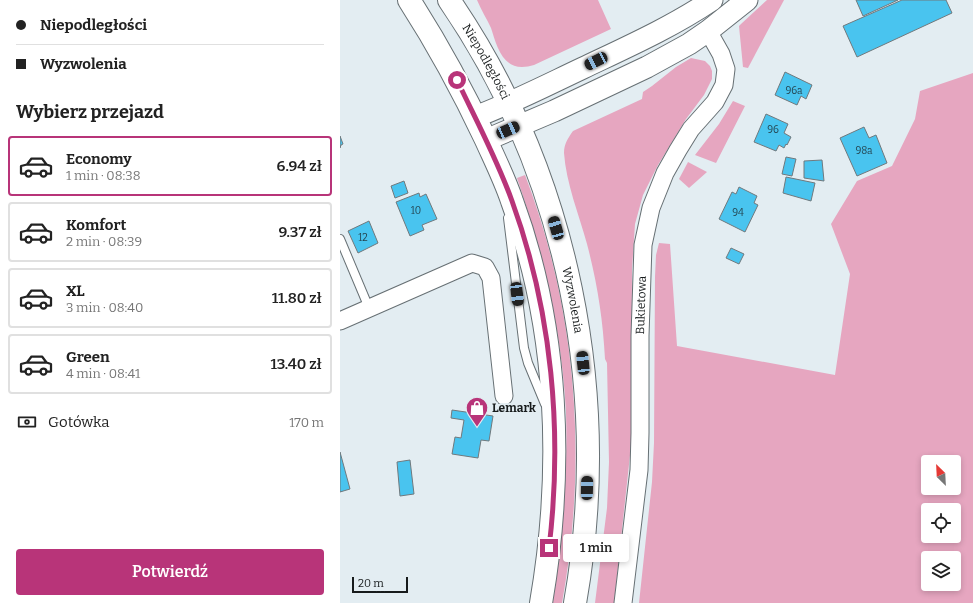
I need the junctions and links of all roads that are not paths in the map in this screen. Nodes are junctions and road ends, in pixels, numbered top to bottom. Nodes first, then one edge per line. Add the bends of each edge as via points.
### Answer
1 (410, 0) edge
2 (449, 0) edge
3 (712, 0) edge
4 (747, 0) edge
5 (708, 32) junction
6 (509, 104) junction
7 (475, 117) junction
8 (519, 125) junction
9 (486, 140) junction
10 (340, 239) edge
11 (369, 308) junction
12 (340, 321) edge
13 (504, 396) dead end
14 (541, 603) edge
15 (575, 603) edge
16 (623, 603) edge

1 - 7 main road via 433,36
2 - 6 main road, Niepodległości
3 - 6 street via 625,48
4 - 5 street
5 - 8 street via 647,67
5 - 16 street, Bukietowa via 721,54 726,69 724,85 715,102 691,129 665,173 651,208 643,245 639,470
6 - 7 street
6 - 8 main road, Niepodległości
7 - 9 main road
8 - 9 street
8 - 15 main road, Wyzwolenia via 540,177 564,256 582,347 588,446 586,500
9 - 14 main road via 503,178 531,261 549,359 554,426 554,477
10 - 11 lane
11 - 12 street
11 - 13 street via 472,263 485,267 491,278

